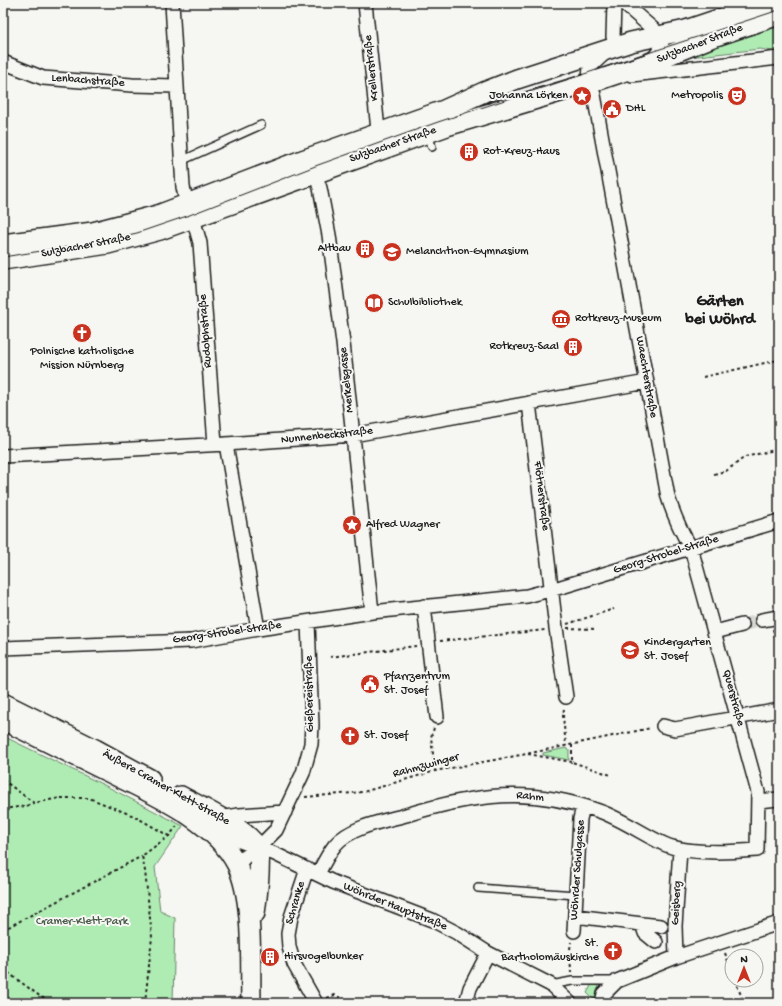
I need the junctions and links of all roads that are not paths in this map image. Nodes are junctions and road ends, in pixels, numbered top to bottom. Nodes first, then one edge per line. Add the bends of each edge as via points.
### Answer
1 (172, 3) edge
2 (365, 3) edge
3 (614, 3) edge
4 (623, 3) edge
5 (766, 3) edge
6 (779, 15) edge
7 (660, 35) junction
8 (613, 42) junction
9 (779, 58) edge
10 (3, 62) edge
11 (649, 63) junction
12 (609, 77) junction
13 (590, 84) junction
14 (176, 86) junction
15 (261, 125) dead end
16 (380, 141) junction
17 (181, 161) junction
18 (315, 173) junction
19 (190, 212) junction
20 (3, 244) edge
21 (3, 260) edge
22 (647, 382) junction
23 (529, 403) junction
24 (353, 435) junction
25 (221, 444) junction
26 (3, 456) edge
27 (779, 521) edge
28 (691, 548) junction
29 (552, 589) junction
30 (424, 606) junction
31 (372, 612) junction
32 (308, 622) junction
33 (742, 625) tunnel mouth
34 (258, 629) junction
35 (715, 632) junction
36 (3, 648) edge
37 (566, 697) road end
38 (3, 703) edge
39 (779, 710) edge
40 (437, 717) road end
41 (738, 717) junction
42 (3, 720) edge
43 (663, 726) road end
44 (779, 799) edge
45 (758, 801) junction
46 (287, 806) junction
47 (583, 807) junction
48 (189, 815) junction
49 (220, 818) junction
50 (258, 848) junction
51 (680, 849) junction
52 (757, 850) joint
53 (237, 866) junction
54 (312, 871) junction
55 (478, 888) dead end
56 (576, 895) junction
57 (575, 916) junction
58 (779, 923) edge
59 (642, 924) junction
60 (661, 926) dead end
61 (574, 931) road end
62 (251, 940) junction
63 (656, 942) dead end
64 (488, 953) junction
65 (676, 957) junction
66 (618, 981) junction
67 (551, 985) junction
68 (251, 1003) edge
69 (316, 1003) edge
70 (466, 1003) edge
71 (570, 1003) edge
72 (602, 1003) edge

1 - 14 street, Rudolphstraße
2 - 16 street, Krellerstraße
3 - 8 street
4 - 7 street
5 - 7 main road, Sulzbacher Straße via 686,30
6 - 11 main road, Sulzbacher Straße via 713,37
7 - 8 main road, Sulzbacher Straße via 631,42
7 - 11 street via 662,46
8 - 13 street via 590,67
8 - 16 main road, Sulzbacher Straße via 506,83
9 - 12 street
10 - 14 street, Lenbachstraße via 42,78
11 - 12 main road, Sulzbacher Straße
12 - 13 main road, Sulzbacher Straße
13 - 16 main road, Sulzbacher Straße via 430,140
13 - 22 street, Waechterstraße
14 - 17 street, Rudolphstraße
15 - 17 lane
16 - 18 main road, Sulzbacher Straße
16 - 19 main road, Sulzbacher Straße via 306,159
17 - 19 street, Rudolphstraße via 183,192
18 - 19 main road, Sulzbacher Straße
18 - 24 street, Merkelsgasse via 329,235
19 - 20 main road, Sulzbacher Straße via 103,230
19 - 21 main road, Sulzbacher Straße via 148,233 108,244
19 - 25 street, Rudolphstraße via 200,243
22 - 23 street, Nunnenbeckstraße
22 - 28 street, Waechterstraße via 668,497 676,521
23 - 24 street, Nunnenbeckstraße
23 - 29 street, Flötnerstraße
24 - 25 street, Nunnenbeckstraße
24 - 31 street, Merkelsgasse
25 - 26 street, Nunnenbeckstraße
25 - 34 street, Rudolphstraße
27 - 28 street, Georg-Strobel-Straße
28 - 29 street, Georg-Strobel-Straße
28 - 35 street, Querstraße
29 - 30 street, Georg-Strobel-Straße via 527,596
29 - 37 street via 552,628
30 - 31 street, Georg-Strobel-Straße
30 - 40 street
31 - 32 street, Georg-Strobel-Straße
32 - 34 street, Georg-Strobel-Straße
32 - 46 street, Gießereistraße via 311,744 303,773
33 - 35 street
34 - 36 street, Georg-Strobel-Straße via 191,641
35 - 41 street, Querstraße
38 - 49 main road, Äußere Cramer-Klett-Straße via 95,749
39 - 41 street
41 - 43 street via 675,729
41 - 45 street, Querstraße via 758,792
42 - 48 main road, Äußere Cramer-Klett-Straße via 137,786
44 - 45 street
45 - 52 street, Querstraße
46 - 49 street
46 - 50 street, Gießereistraße via 276,830
47 - 51 street, Rahm via 613,817 666,845
47 - 54 street, Rahm via 550,798 515,795 481,797 435,806 347,834
47 - 56 street, Wöhrder Schulgasse via 580,819
48 - 50 street, Äußere Cramer-Klett-Straße
48 - 53 main road, Äußere Cramer-Klett-Straße via 212,834
49 - 50 main road, Äußere Cramer-Klett-Straße via 246,834
50 - 53 street, Gießereistraße via 244,857
50 - 54 street, Wöhrder Hauptstraße
50 - 62 main road via 259,872
51 - 52 street, Rahm via 736,852
51 - 65 street, Geisberg via 675,926
53 - 62 main road, Äußere Cramer-Klett-Straße via 246,894
54 - 64 street, Wöhrder Hauptstraße via 333,882 432,920
54 - 69 street, Schranke via 291,917 288,934 294,964
55 - 56 lane
56 - 57 street, Wöhrder Schulgasse
57 - 59 street
57 - 61 street, Wöhrder Schulgasse
58 - 65 street
59 - 60 street
59 - 63 street via 645,933
62 - 68 main road
64 - 67 street, Wöhrder Hauptstraße
64 - 70 street via 470,988
65 - 66 street
66 - 67 lane via 572,981
66 - 72 street via 604,994
67 - 71 street, Wöhrder Hauptstraße

